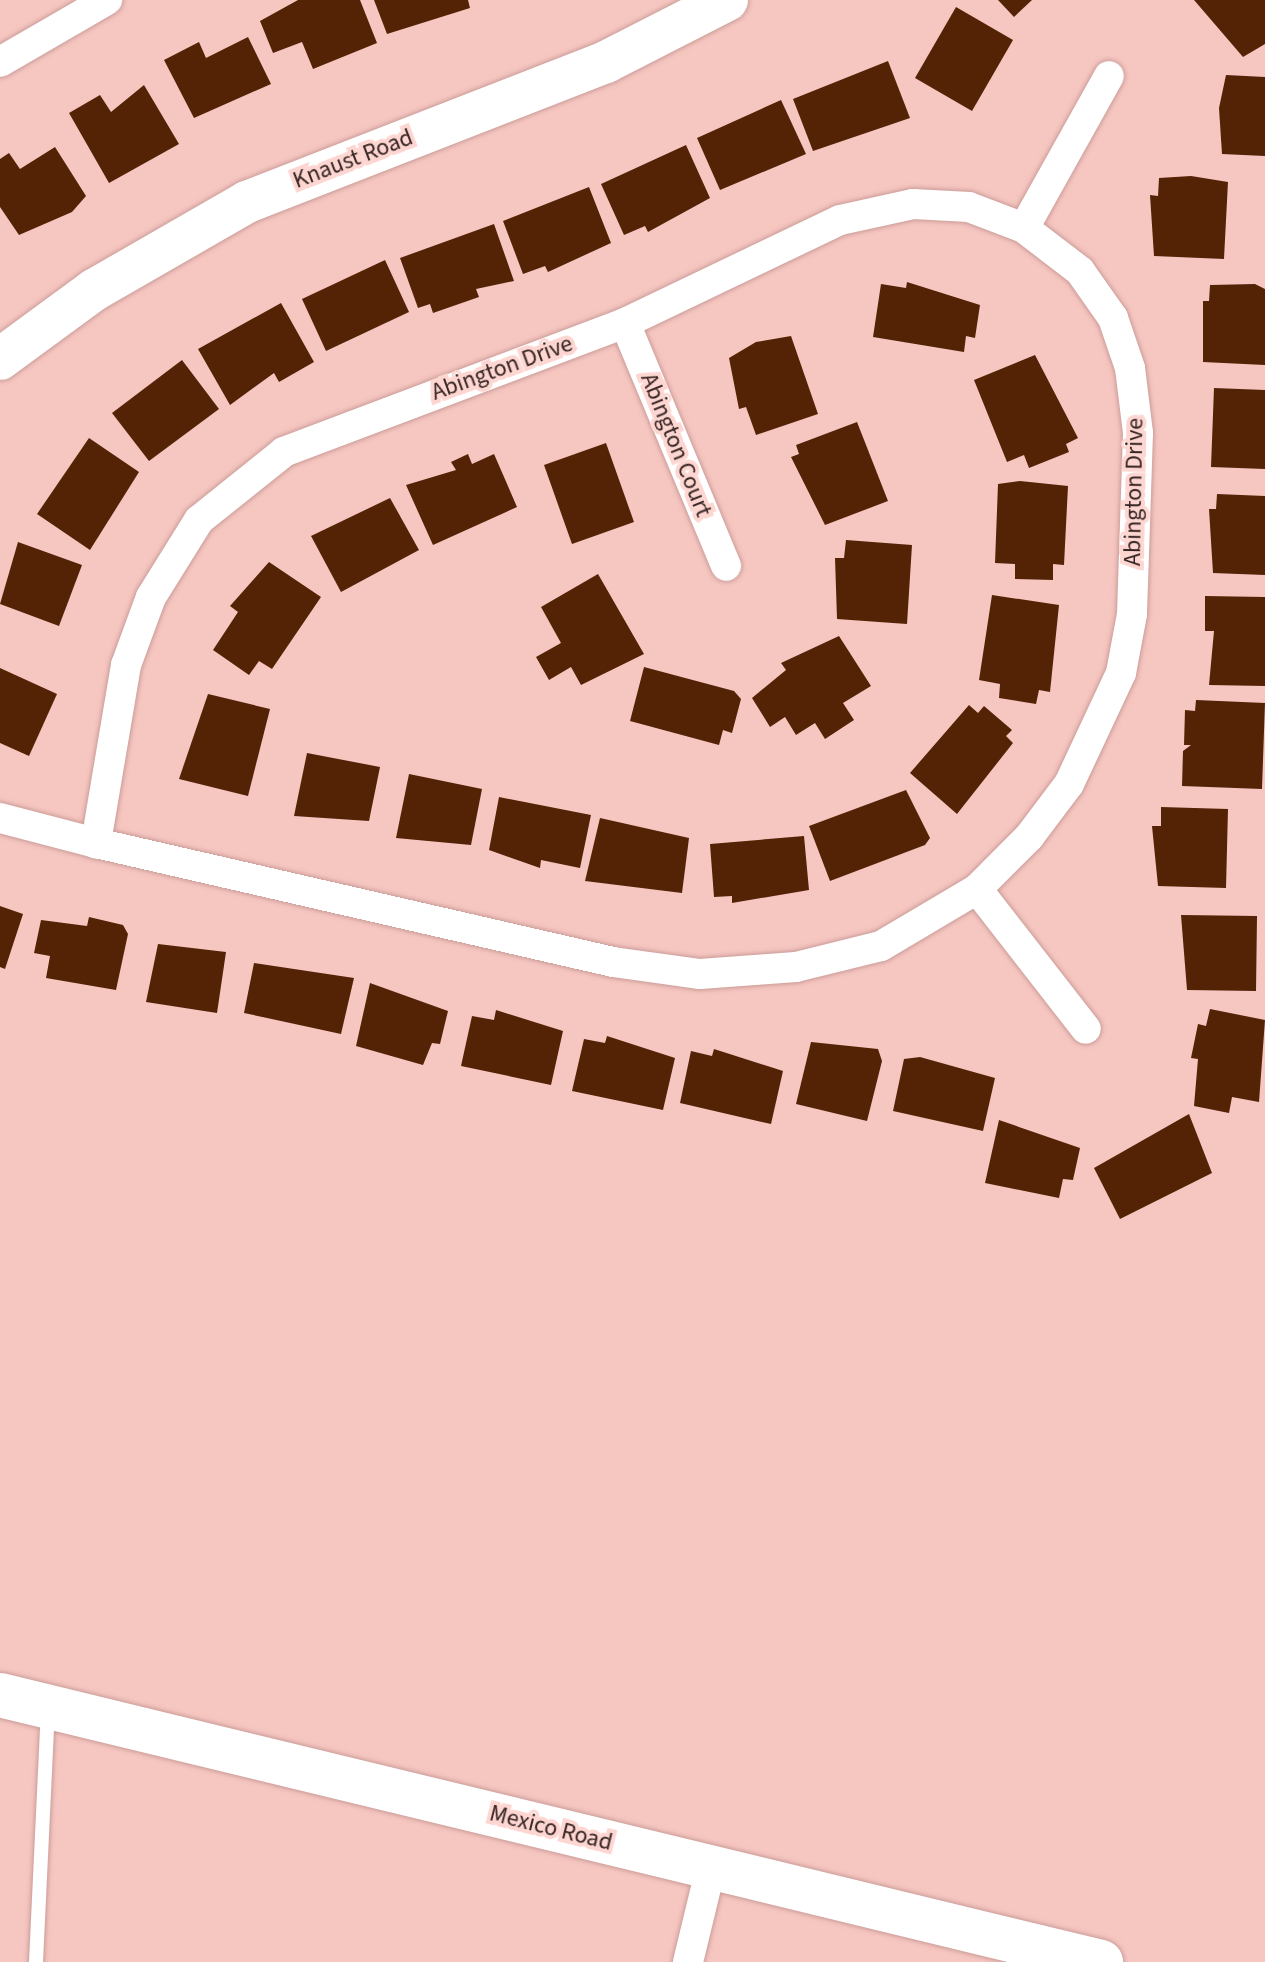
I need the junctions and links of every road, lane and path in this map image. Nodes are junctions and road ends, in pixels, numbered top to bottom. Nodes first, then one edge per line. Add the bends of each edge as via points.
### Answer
1 (107, 0) edge
2 (727, 0) edge
3 (0, 62) edge
4 (1109, 76) dead end
5 (1024, 228) junction
6 (625, 323) junction
7 (0, 359) edge
8 (726, 566) dead end
9 (0, 818) edge
10 (96, 843) junction
11 (977, 889) junction
12 (1086, 1029) dead end
13 (0, 1695) edge
14 (48, 1706) junction
15 (711, 1867) junction
16 (36, 1962) edge
17 (688, 1962) edge
18 (1101, 1962) edge

1 - 3 street
2 - 7 main road, Knaust Road via 606,62 247,202 94,290
4 - 5 street
5 - 6 street, Abington Drive via 969,207 913,204 840,220
5 - 11 street, Abington Drive via 1080,271 1113,318 1130,368 1138,433 1132,614 1121,673 1069,784
6 - 8 street, Abington Court
6 - 10 street, Abington Drive via 284,452 199,520 157,585 126,665
9 - 10 street, Abington Drive
10 - 11 street, Abington Drive via 613,962 700,974 796,967 881,946
11 - 12 street
13 - 14 main road, Mexico Road
14 - 15 main road, Mexico Road
14 - 16 lane
15 - 17 street
15 - 18 main road, Mexico Road

